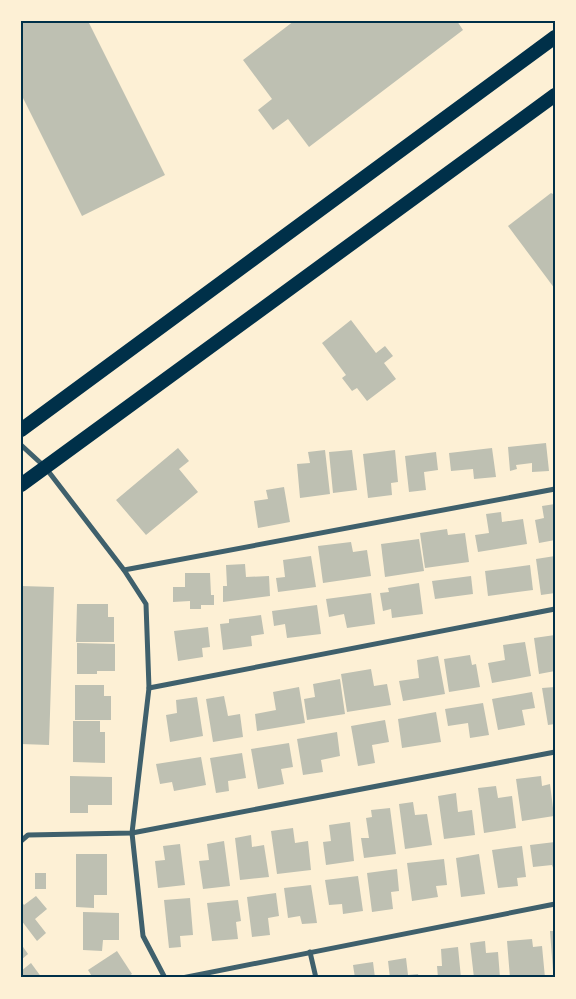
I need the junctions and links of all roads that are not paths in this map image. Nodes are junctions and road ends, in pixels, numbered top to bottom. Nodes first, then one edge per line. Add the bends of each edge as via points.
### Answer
1 (555, 37) edge
2 (555, 95) edge
3 (21, 430) edge
4 (21, 445) edge
5 (45, 467) junction
6 (21, 485) edge
7 (555, 490) edge
8 (124, 570) junction
9 (555, 609) edge
10 (148, 688) junction
11 (555, 752) edge
12 (132, 833) junction
13 (21, 841) edge
14 (555, 904) edge
15 (310, 952) junction
16 (165, 978) edge
17 (182, 978) edge
18 (316, 978) edge

1 - 3 highway
2 - 5 highway
4 - 5 street
5 - 6 highway
5 - 8 street
7 - 8 street
8 - 10 street via 146,604
9 - 10 street
10 - 12 street
11 - 12 street
12 - 13 street via 28,835
12 - 16 street via 143,936
14 - 15 street
15 - 17 street
15 - 18 street

